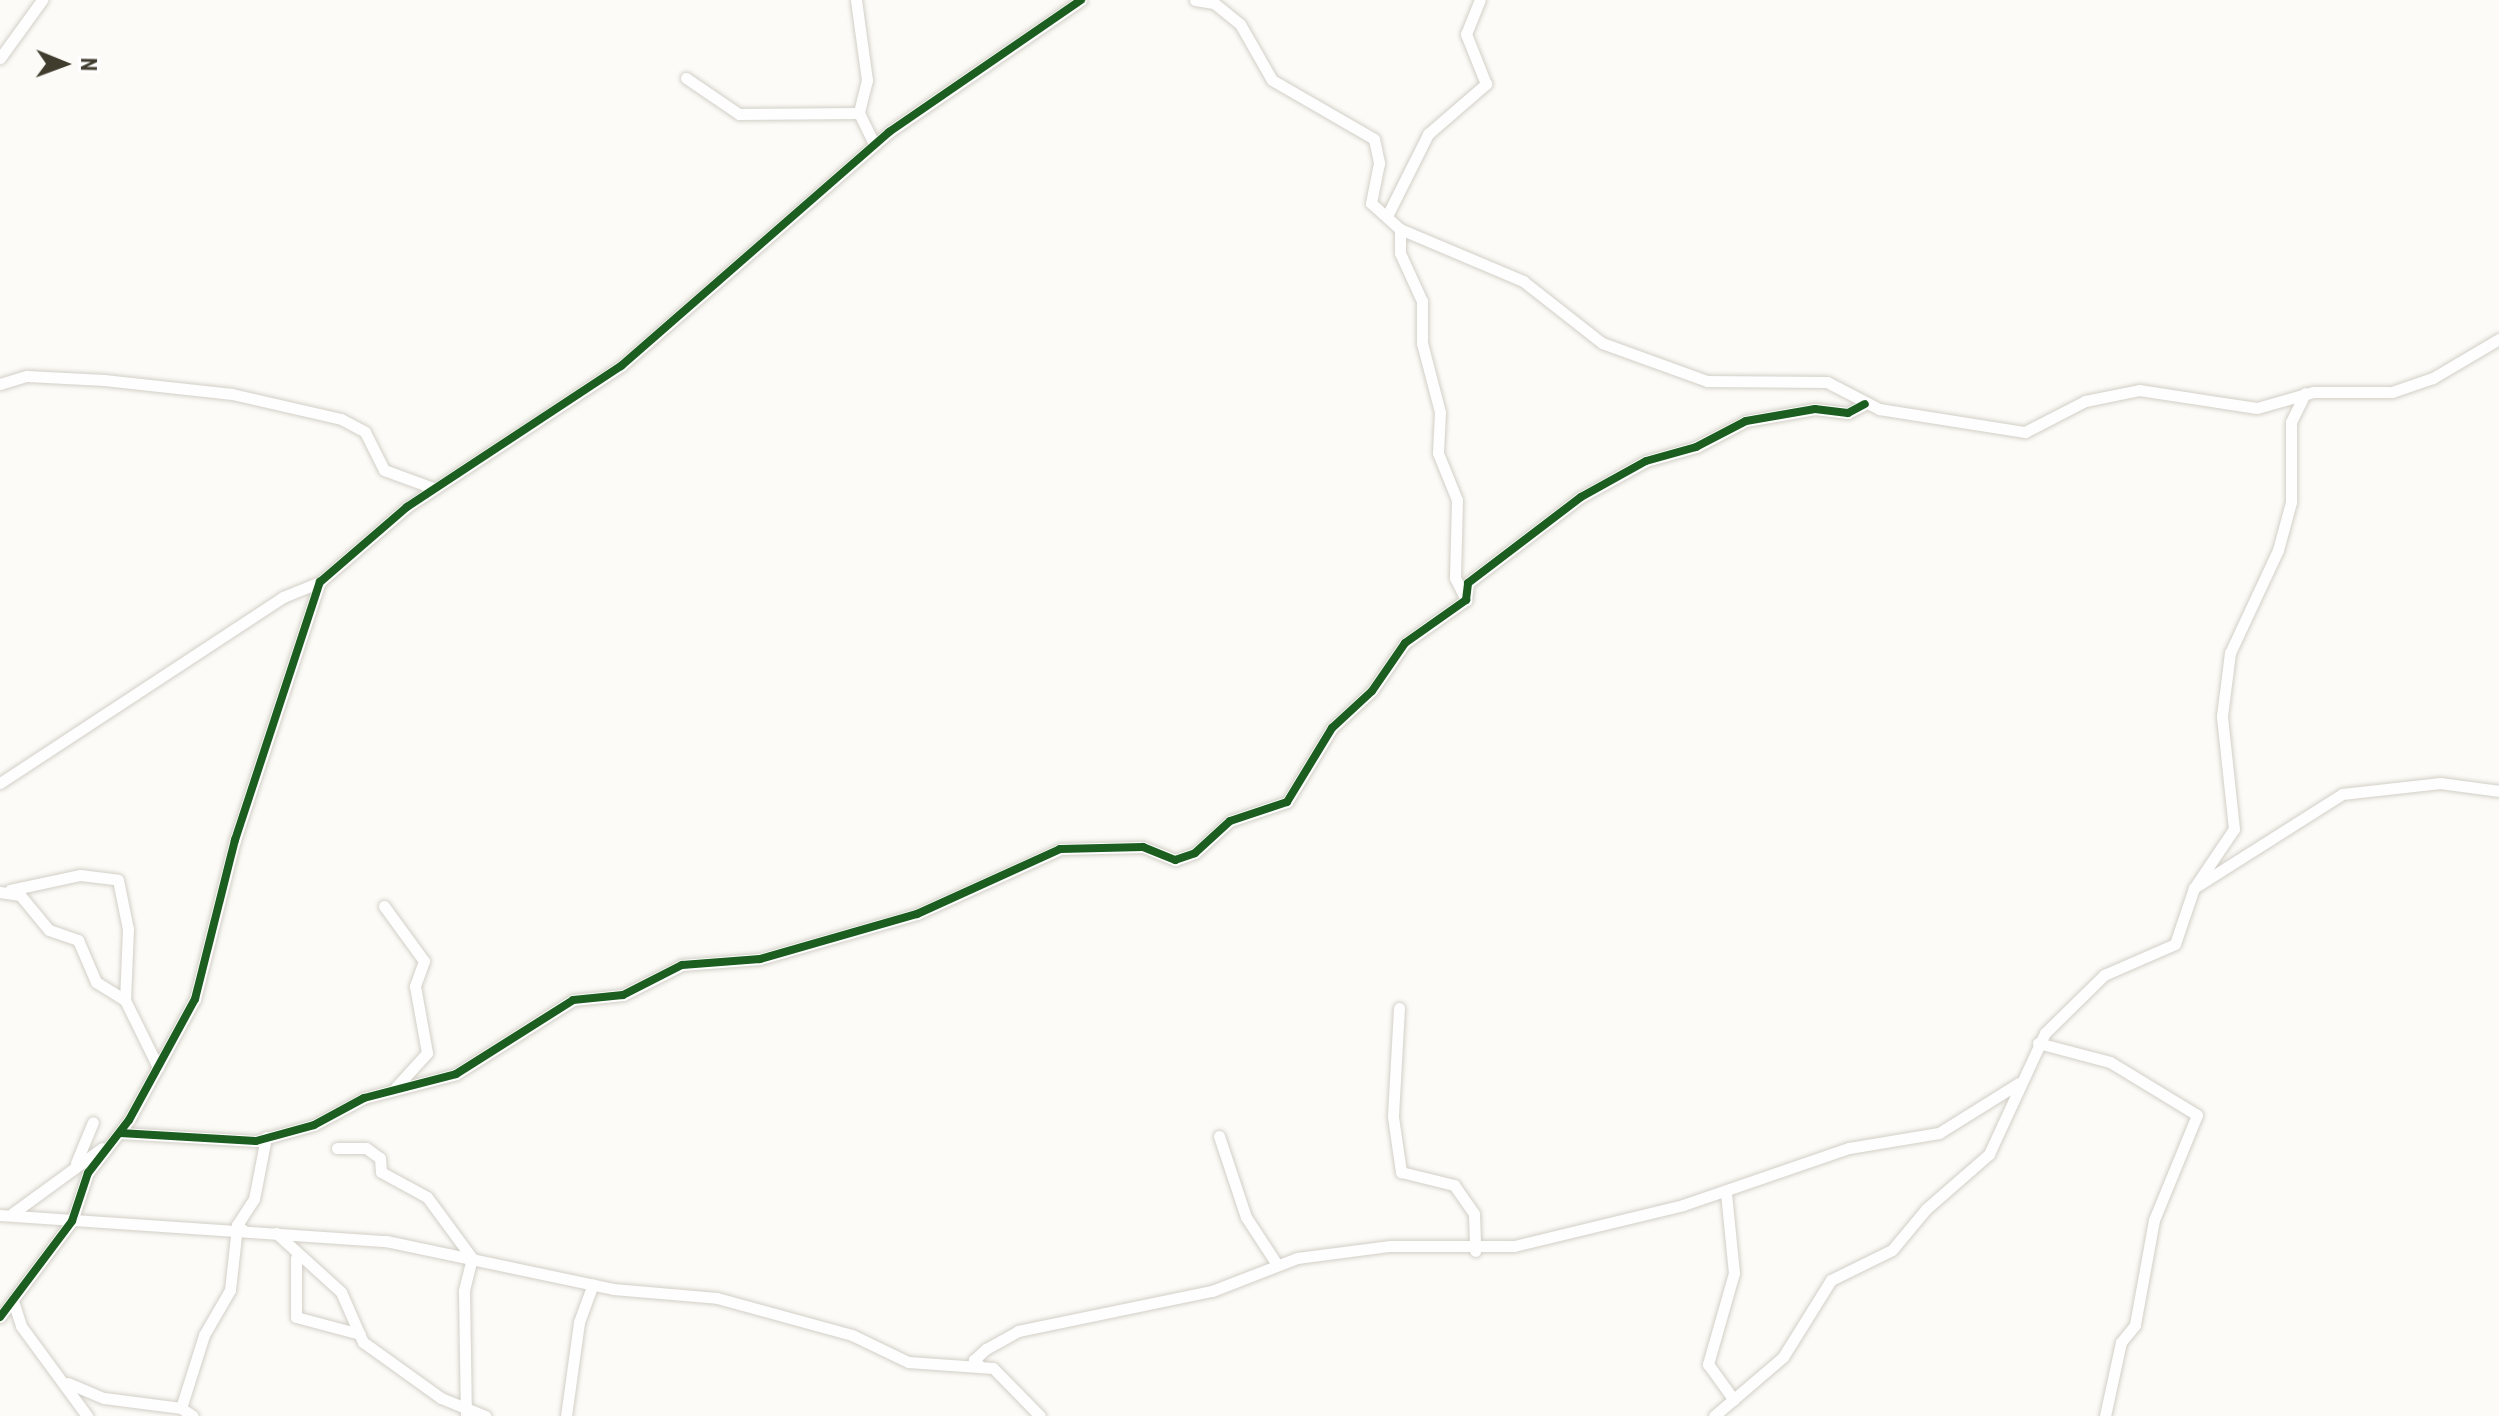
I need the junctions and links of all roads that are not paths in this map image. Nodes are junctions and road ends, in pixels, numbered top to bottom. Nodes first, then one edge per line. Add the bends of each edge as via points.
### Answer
1 (42, 0) edge
2 (856, 0) edge
3 (1081, 0) edge
4 (1195, 0) edge
5 (1480, 0) edge
6 (0, 58) edge
7 (686, 78) dead end
8 (859, 113) junction
9 (874, 144) junction
10 (1387, 216) junction
11 (1400, 229) junction
12 (2499, 339) edge
13 (0, 384) edge
14 (2305, 393) junction
15 (1865, 404) junction
16 (433, 488) junction
17 (320, 582) junction
18 (1466, 600) junction
19 (0, 783) edge
20 (2499, 791) edge
21 (2194, 888) junction
22 (5, 891) edge
23 (384, 906) dead end
24 (125, 1000) junction
25 (1399, 1008) dead end
26 (2038, 1043) junction
27 (158, 1067) junction
28 (2019, 1083) junction
29 (392, 1091) junction
30 (93, 1122) dead end
31 (120, 1133) junction
32 (1219, 1136) dead end
33 (266, 1137) junction
34 (108, 1144) junction
35 (337, 1148) dead end
36 (76, 1163) junction
37 (1726, 1193) junction
38 (6, 1214) edge
39 (72, 1221) junction
40 (240, 1229) junction
41 (276, 1233) junction
42 (1475, 1251) junction
43 (296, 1258) junction
44 (472, 1258) junction
45 (1276, 1263) junction
46 (593, 1284) junction
47 (14, 1304) junction
48 (1, 1314) edge
49 (360, 1334) junction
50 (978, 1364) junction
51 (67, 1382) junction
52 (1734, 1400) junction
53 (181, 1408) junction
54 (466, 1411) edge
55 (87, 1416) edge
56 (193, 1416) edge
57 (485, 1416) edge
58 (566, 1416) edge
59 (1040, 1416) edge
60 (1714, 1416) edge
61 (2105, 1416) edge

1 - 6 street
2 - 8 street via 867,80
3 - 9 street
4 - 10 street via 1214,3 1240,24 1272,80 1374,139 1379,163 1371,203
5 - 10 street via 1466,34 1486,84 1428,134
7 - 8 street via 739,114
8 - 9 street
9 - 16 street via 764,248 594,387
10 - 11 street
11 - 15 street via 1523,281 1582,333 1647,364 1731,385 1827,382
11 - 18 street via 1400,253 1422,301 1422,343 1440,412 1438,453 1457,500 1455,578
12 - 14 street via 2402,390
13 - 16 street via 15,376 104,380 232,394 341,419 365,432 384,470
14 - 15 street via 2257,408 2139,390 2085,401 2025,432
14 - 21 street via 2291,422 2291,502 2278,550 2230,653 2222,716 2234,829
15 - 18 street via 1848,413 1815,409 1746,421 1696,447 1646,461 1529,535 1468,583
16 - 17 street
17 - 19 street via 283,597
17 - 27 street via 235,840 202,983
18 - 29 street via 1405,643 1372,691 1332,728 1287,802 1230,821 1195,853 1175,860 1143,847 1060,849 917,914 760,959 682,965 623,995 573,1000 476,1064
20 - 21 street via 2440,783 2342,794
21 - 26 street via 2175,944 2096,981
22 - 24 street via 27,900 49,930 78,940 96,982
22 - 24 street via 80,875 118,880 128,929
23 - 29 street via 424,961 415,986 428,1044 422,1062
24 - 27 street
25 - 42 street via 1393,1117 1402,1174 1454,1185 1474,1214
26 - 28 street
26 - 61 street via 2110,1062 2197,1115 2154,1220 2135,1325 2121,1342
27 - 31 street
28 - 37 street via 1939,1133 1849,1148
28 - 52 street via 1989,1154 1926,1209 1892,1250 1831,1280 1783,1357
29 - 33 street via 314,1125
30 - 36 street
31 - 33 street via 216,1142
31 - 34 street
32 - 45 street via 1246,1217
33 - 40 street via 258,1187 237,1225
34 - 36 street
34 - 39 street via 88,1173
35 - 44 street via 366,1148 380,1158 381,1172 427,1197
36 - 38 street
37 - 42 street
37 - 52 street via 1734,1273 1708,1364
38 - 39 street
39 - 40 street
39 - 47 street
40 - 41 street
40 - 53 street via 230,1290 204,1335
41 - 43 street
41 - 44 street via 386,1241
42 - 45 street via 1390,1246
43 - 49 street via 341,1292
43 - 49 street via 296,1317
44 - 46 street
44 - 54 street via 464,1291
45 - 50 street via 1212,1291 1018,1331 986,1349 974,1360
46 - 50 street via 717,1298 852,1335 924,1366
46 - 58 street via 579,1322
47 - 48 street
47 - 51 street via 21,1326
49 - 54 street via 441,1398
50 - 59 street via 1001,1374
51 - 53 street via 104,1398
51 - 55 street
52 - 60 street
53 - 56 street
54 - 57 street

